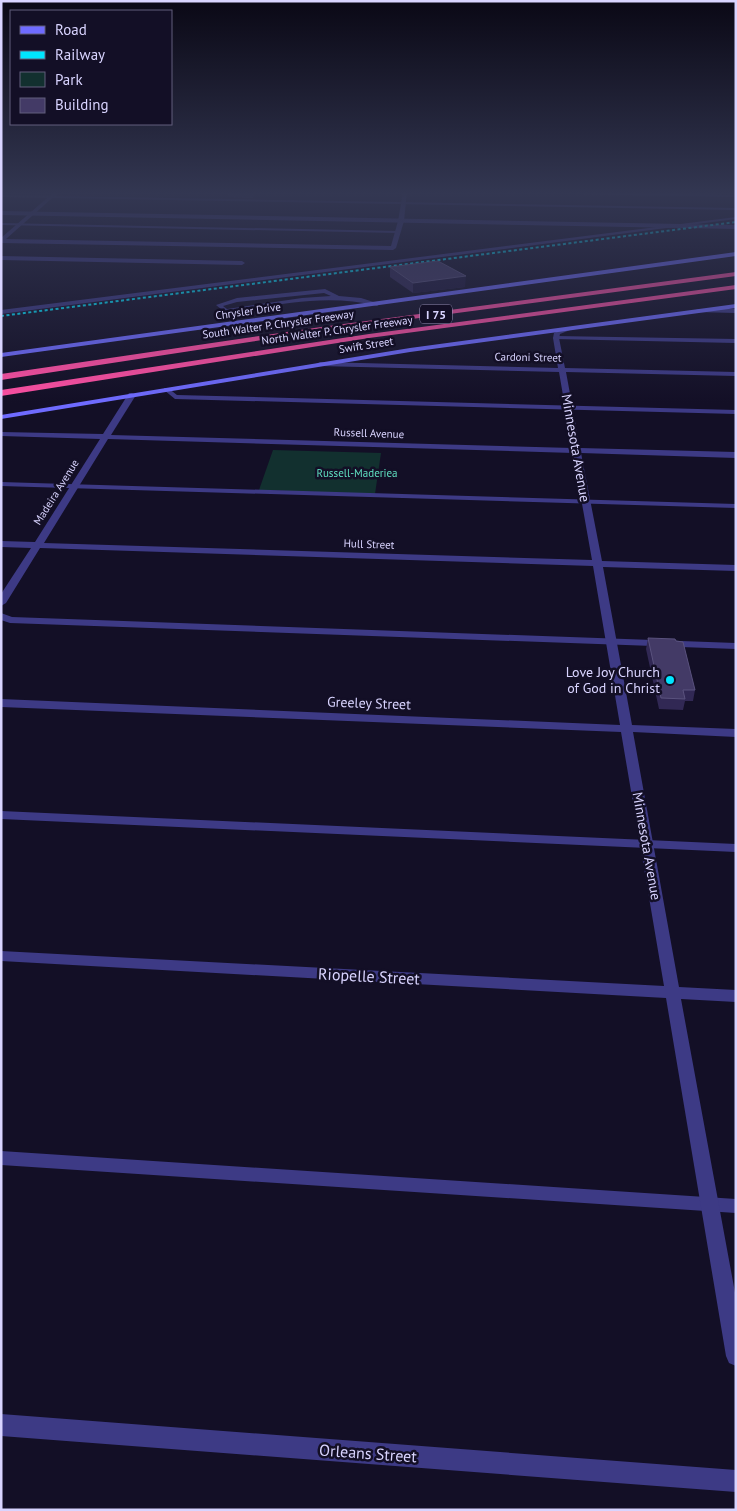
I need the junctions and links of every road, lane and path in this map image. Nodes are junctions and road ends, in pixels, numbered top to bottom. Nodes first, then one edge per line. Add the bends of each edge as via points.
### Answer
1 (219, 263) edge
2 (242, 263) dead end
3 (391, 263) edge
4 (675, 263) edge
5 (736, 274) edge
6 (736, 287) edge
7 (337, 297) junction
8 (377, 304) junction
9 (736, 306) edge
10 (698, 311) junction
11 (736, 311) edge
12 (1, 312) edge
13 (568, 328) joint
14 (552, 335) junction
15 (736, 341) edge
16 (1, 355) edge
17 (137, 356) junction
18 (320, 364) junction
19 (1, 368) edge
20 (562, 370) junction
21 (736, 374) edge
22 (1, 377) edge
23 (166, 388) junction
24 (132, 394) junction
25 (1, 395) edge
26 (569, 408) junction
27 (736, 412) edge
28 (1, 417) edge
29 (1, 434) edge
30 (105, 437) junction
31 (577, 450) junction
32 (736, 455) edge
33 (1, 484) edge
34 (74, 487) junction
35 (586, 501) junction
36 (736, 506) edge
37 (1, 544) edge
38 (37, 545) junction
39 (598, 564) junction
40 (736, 568) edge
41 (1, 603) edge
42 (1, 616) edge
43 (611, 642) junction
44 (736, 646) edge
45 (1, 703) edge
46 (626, 729) junction
47 (736, 734) edge
48 (1, 815) edge
49 (646, 844) junction
50 (736, 848) edge
51 (1, 956) edge
52 (672, 992) junction
53 (736, 996) edge
54 (1, 1158) edge
55 (709, 1204) junction
56 (736, 1206) edge
57 (736, 1356) edge
58 (1, 1425) edge
59 (736, 1481) edge

1 - 2 lane
3 - 12 lane
4 - 8 main road, Chrysler Drive
5 - 17 highway, South Walter P. Chrysler Freeway / I 75
6 - 25 highway, North Walter P. Chrysler Freeway / I 75 via 359,338
7 - 7 lane via 226,311 219,305 237,300 325,291
7 - 8 lane via 362,298
8 - 16 main road, Chrysler Drive
9 - 10 main road
10 - 11 street
10 - 13 main road
13 - 14 street
14 - 15 lane
14 - 18 main road, Swift Street
14 - 20 street, Minnesota Avenue
17 - 19 highway
17 - 22 highway, South Walter P. Chrysler Freeway / I 75
18 - 20 street, Cardoni Street
18 - 23 main road, Swift Street
20 - 21 street, Cardoni Street
20 - 26 street, Minnesota Avenue
23 - 24 main road, Swift Street
23 - 26 lane via 175,397
24 - 28 main road, Swift Street
24 - 30 street, Madeira Avenue
26 - 27 lane
26 - 31 street, Minnesota Avenue
29 - 30 street, Russell Avenue
30 - 31 street, Russell Avenue
30 - 34 street, Madeira Avenue
31 - 32 street, Russell Avenue
31 - 35 street, Minnesota Avenue
33 - 34 lane
34 - 35 lane
34 - 38 street, Madeira Avenue
35 - 36 lane
35 - 39 street, Minnesota Avenue
37 - 38 street, Hull Street
38 - 39 street, Hull Street
38 - 41 street, Madeira Avenue
39 - 40 street, Hull Street
39 - 43 street, Minnesota Avenue
42 - 43 lane via 10,620
43 - 44 lane
43 - 46 street, Minnesota Avenue
45 - 46 street, Greeley Street
46 - 47 street, Greeley Street
46 - 49 street, Minnesota Avenue
48 - 49 lane
49 - 50 lane
49 - 52 street, Minnesota Avenue
51 - 52 street, Riopelle Street
52 - 53 street, Riopelle Street
52 - 55 street, Minnesota Avenue
54 - 55 lane
55 - 56 lane
55 - 57 street, Minnesota Avenue
58 - 59 street, Orleans Street

